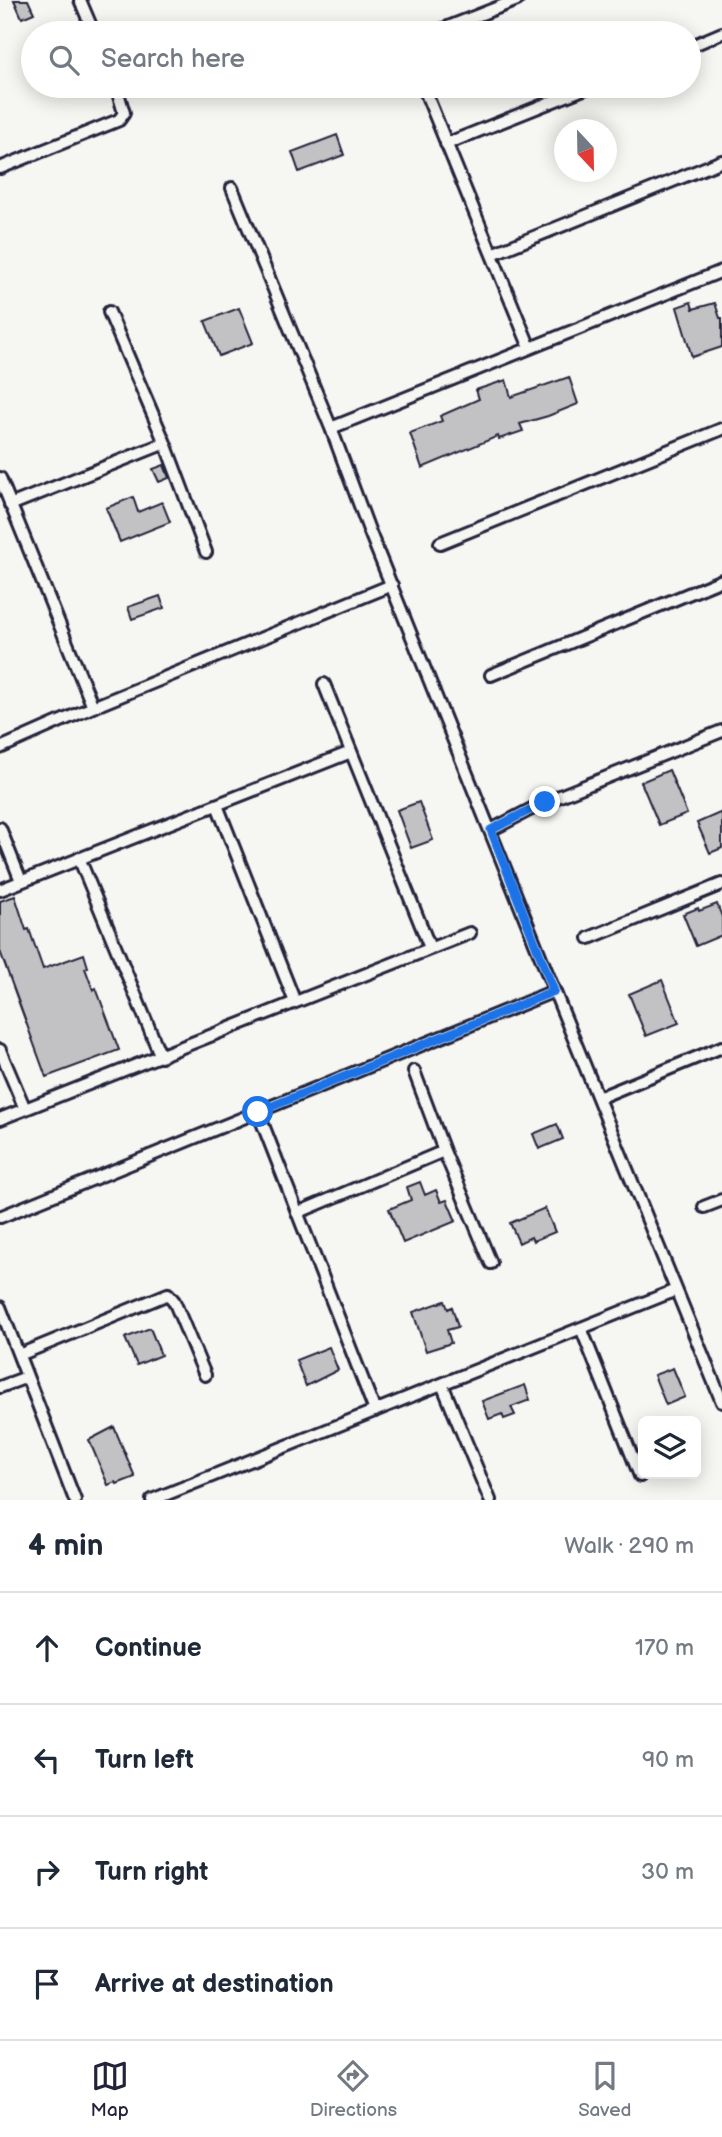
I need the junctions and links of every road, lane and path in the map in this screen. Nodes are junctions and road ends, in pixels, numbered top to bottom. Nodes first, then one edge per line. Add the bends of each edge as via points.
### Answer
1 (80, 0) edge
2 (517, 0) edge
3 (89, 21) edge
4 (464, 21) edge
5 (722, 33) edge
6 (701, 42) edge
7 (120, 98) edge
8 (428, 98) edge
9 (561, 98) edge
10 (446, 144) junction
11 (722, 161) edge
12 (1, 164) edge
13 (232, 187) dead end
14 (492, 254) junction
15 (722, 271) edge
16 (109, 312) dead end
17 (530, 348) junction
18 (331, 428) junction
19 (722, 429) edge
20 (166, 443) junction
21 (0, 478) edge
22 (10, 505) junction
23 (440, 543) dead end
24 (206, 552) dead end
25 (722, 580) edge
26 (391, 585) junction
27 (491, 674) dead end
28 (324, 684) dead end
29 (93, 706) junction
30 (722, 731) edge
31 (0, 748) edge
32 (351, 752) junction
33 (217, 805) junction
34 (0, 828) edge
35 (491, 830) junction
36 (79, 858) junction
37 (22, 881) junction
38 (722, 884) edge
39 (0, 890) edge
40 (470, 933) dead end
41 (589, 937) dead end
42 (430, 948) junction
43 (554, 991) junction
44 (295, 1002) junction
45 (722, 1047) edge
46 (0, 1050) edge
47 (161, 1056) junction
48 (414, 1071) dead end
49 (598, 1098) junction
50 (25, 1109) junction
51 (258, 1112) junction
52 (0, 1119) edge
53 (444, 1151) junction
54 (722, 1200) edge
55 (704, 1207) dead end
56 (298, 1213) junction
57 (0, 1217) edge
58 (491, 1263) dead end
59 (676, 1290) junction
60 (0, 1307) edge
61 (581, 1328) junction
62 (19, 1355) junction
63 (205, 1375) dead end
64 (27, 1377) junction
65 (442, 1384) junction
66 (0, 1387) edge
67 (722, 1402) edge
68 (375, 1411) junction
69 (638, 1471) edge
70 (75, 1500) edge
71 (152, 1500) edge
72 (490, 1500) edge

1 - 3 street
2 - 4 street
5 - 6 street
7 - 12 street via 124,113 119,121
8 - 10 street
9 - 10 street
10 - 14 street
11 - 14 street
13 - 18 street
14 - 17 street
15 - 17 street
16 - 20 street
17 - 18 street
18 - 26 street
19 - 23 street
20 - 22 street
20 - 24 street
21 - 22 street
22 - 29 street
25 - 27 street
26 - 29 street
26 - 35 street
28 - 32 street
29 - 31 street
30 - 35 street via 545,802
32 - 33 street
32 - 42 street
33 - 36 street
33 - 44 street
34 - 37 street
35 - 43 street
36 - 37 street
36 - 47 street
37 - 39 street
38 - 41 street
40 - 42 street
42 - 44 street
43 - 49 street
43 - 51 street
44 - 47 street
45 - 49 street
46 - 50 street
47 - 50 street
48 - 53 street
49 - 59 street
50 - 52 street
51 - 56 street
51 - 57 street
53 - 56 street
53 - 58 street
54 - 55 street
56 - 68 street
59 - 61 street
59 - 67 street
60 - 62 street
61 - 65 street
61 - 69 street
62 - 63 street via 168,1294
62 - 64 street
64 - 66 street
64 - 70 street
65 - 68 street
65 - 72 street
68 - 71 street

